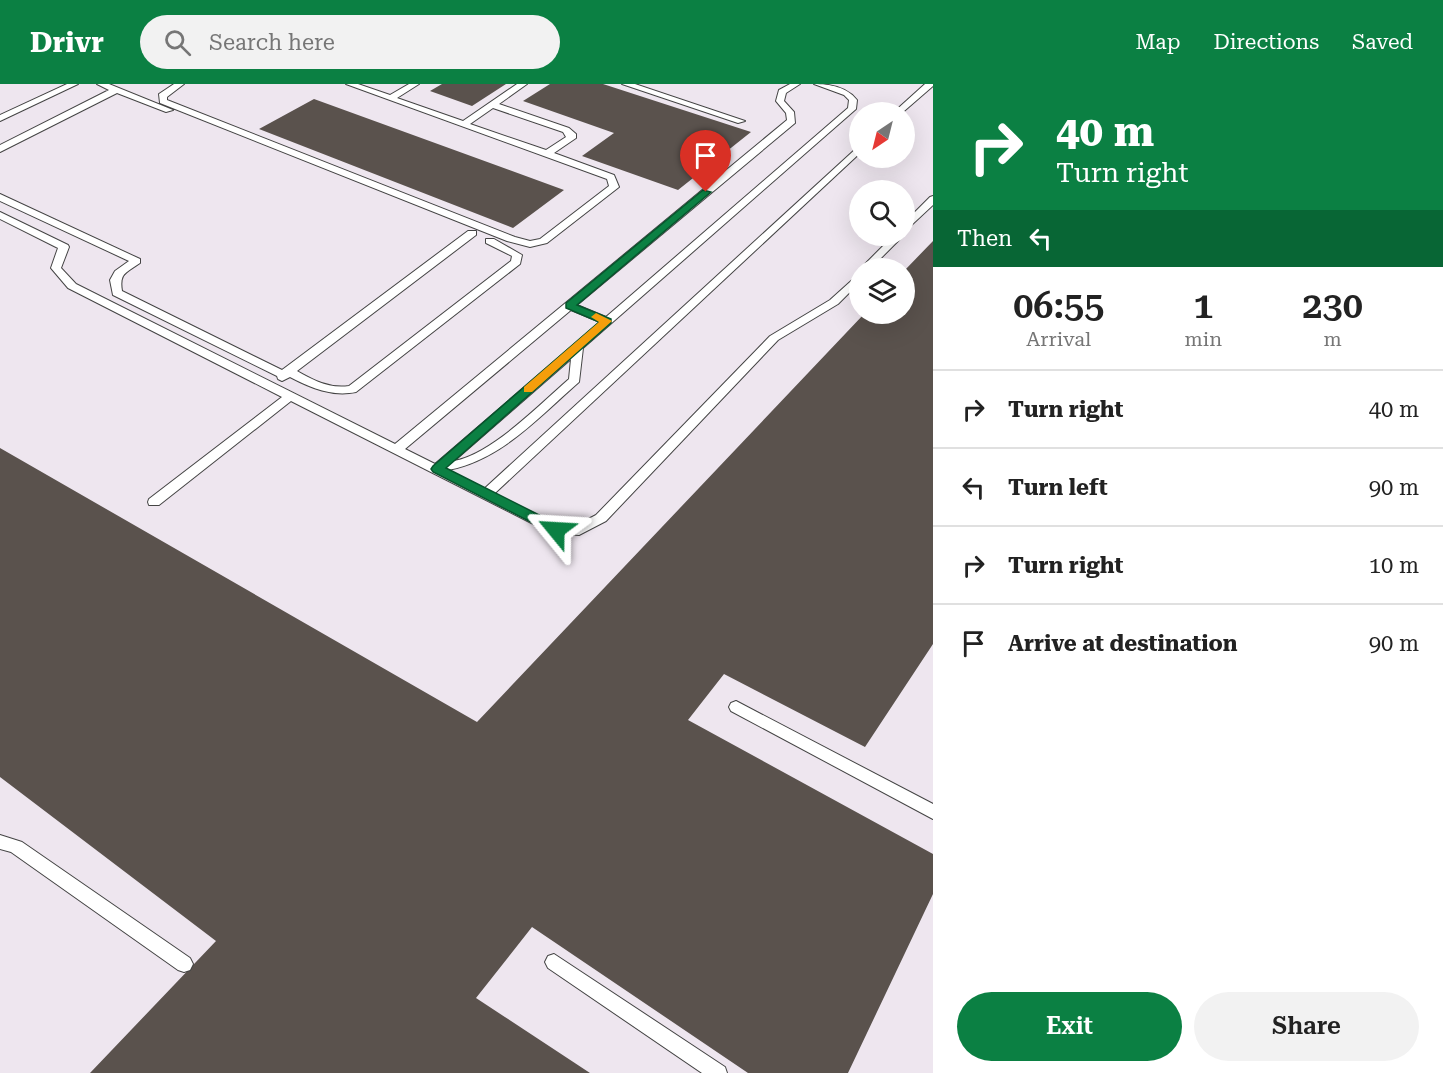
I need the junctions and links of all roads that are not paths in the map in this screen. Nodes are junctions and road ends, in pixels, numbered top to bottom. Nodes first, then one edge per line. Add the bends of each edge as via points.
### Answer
1 (74, 84) edge
2 (101, 84) edge
3 (180, 84) edge
4 (350, 84) edge
5 (416, 84) edge
6 (523, 84) edge
7 (626, 84) edge
8 (796, 84) edge
9 (818, 84) edge
10 (119, 86) edge
11 (926, 87) edge
12 (933, 93) edge
13 (391, 99) junction
14 (909, 102) edge
15 (492, 105) junction
16 (0, 118) edge
17 (741, 121) dead end
18 (464, 124) junction
19 (0, 149) edge
20 (548, 153) junction
21 (849, 158) edge
22 (0, 197) edge
23 (933, 200) edge
24 (0, 215) edge
25 (915, 218) edge
26 (472, 233) junction
27 (888, 246) edge
28 (876, 258) edge
29 (849, 287) edge
30 (570, 306) junction
31 (607, 321) junction
32 (578, 346) junction
33 (285, 373) junction
34 (271, 386) junction
35 (290, 396) junction
36 (397, 449) junction
37 (437, 469) junction
38 (486, 494) junction
39 (154, 502) dead end
40 (736, 707) dead end
41 (933, 812) edge
42 (0, 842) edge
43 (554, 963) dead end
44 (184, 964) dead end
45 (718, 1073) edge

1 - 16 lane
2 - 10 lane
3 - 20 lane via 167,91 163,101 530,244 543,241 614,187 611,177
4 - 13 lane
5 - 13 lane
6 - 15 lane
7 - 17 lane
8 - 30 lane via 782,92 780,101 792,121
9 - 31 lane via 847,93 853,100 852,109
10 - 19 lane
10 - 26 lane
11 - 12 lane
11 - 14 lane
13 - 18 lane
15 - 18 lane
15 - 20 lane via 572,134
18 - 20 lane
21 - 38 lane
22 - 33 lane via 136,261 119,273 115,280 117,293
23 - 25 lane
24 - 34 lane via 64,247 56,268 72,286
26 - 33 lane
26 - 33 lane via 518,255 516,262 352,389 339,392 322,388
27 - 28 lane
29 - 38 lane via 834,302 774,338 601,518 579,530 556,530
30 - 31 lane
30 - 36 lane
31 - 32 lane
32 - 37 lane
32 - 37 lane via 575,380 498,446 466,463
33 - 34 lane
34 - 35 lane
35 - 36 lane
35 - 39 lane
36 - 37 lane
37 - 38 lane
40 - 41 lane
42 - 44 lane via 16,847
43 - 45 lane

